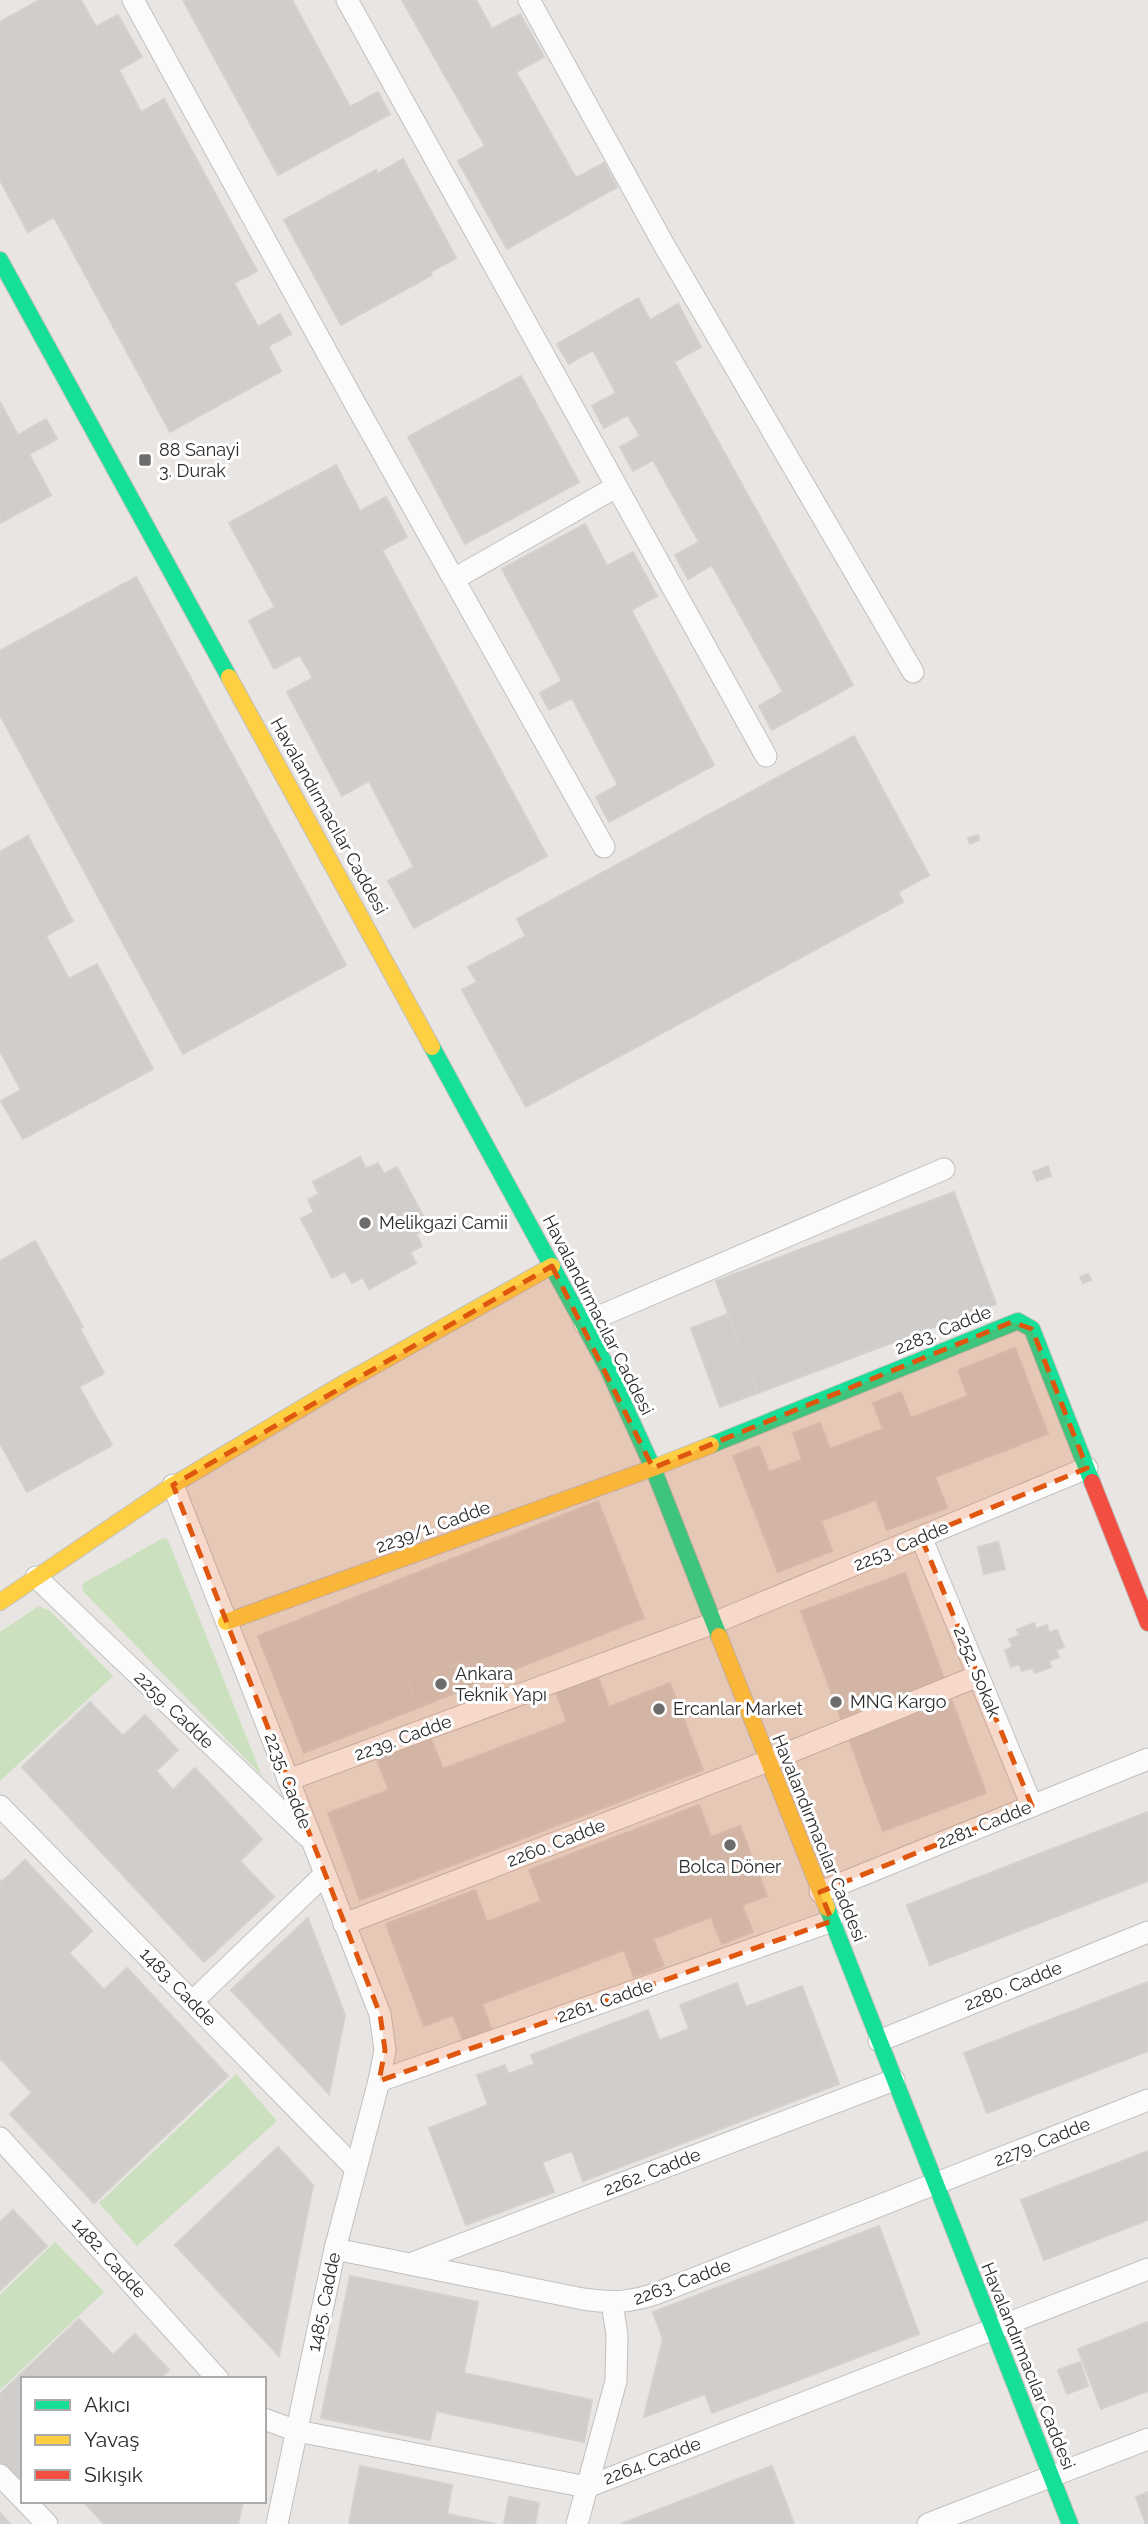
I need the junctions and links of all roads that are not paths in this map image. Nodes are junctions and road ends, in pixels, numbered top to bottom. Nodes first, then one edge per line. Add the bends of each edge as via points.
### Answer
1 (133, 0) edge
2 (347, 0) edge
3 (529, 0) edge
4 (0, 260) edge
5 (616, 487) junction
6 (454, 579) junction
7 (913, 672) dead end
8 (766, 755) dead end
9 (604, 847) dead end
10 (944, 1169) dead end
11 (552, 1266) junction
12 (584, 1323) junction
13 (653, 1468) junction
14 (1087, 1468) junction
15 (173, 1485) junction
16 (921, 1537) junction
17 (36, 1577) junction
18 (0, 1602) edge
19 (226, 1622) junction
20 (714, 1623) junction
21 (1148, 1623) edge
22 (978, 1676) junction
23 (1148, 1759) edge
24 (768, 1761) junction
25 (288, 1780) junction
26 (1032, 1806) junction
27 (0, 1807) edge
28 (312, 1842) junction
29 (325, 1874) junction
30 (820, 1892) junction
31 (832, 1921) junction
32 (344, 1924) junction
33 (1148, 1932) edge
34 (192, 2002) junction
35 (879, 2041) junction
36 (894, 2080) junction
37 (379, 2081) junction
38 (1148, 2100) edge
39 (0, 2138) edge
40 (355, 2168) junction
41 (935, 2184) junction
42 (335, 2249) junction
43 (410, 2264) junction
44 (1148, 2269) edge
45 (612, 2303) junction
46 (993, 2329) junction
47 (216, 2377) edge
48 (266, 2420) edge
49 (297, 2431) junction
50 (1148, 2439) edge
51 (0, 2475) edge
52 (1051, 2476) junction
53 (587, 2487) junction
54 (21, 2497) edge
55 (27, 2503) edge
56 (47, 2524) edge
57 (277, 2524) edge
58 (577, 2524) edge
59 (928, 2524) edge
60 (1070, 2524) edge

1 - 6 street
2 - 5 street
3 - 7 street via 664,245
4 - 11 street, Havalandırmacılar Caddesi
5 - 6 street
5 - 8 street
6 - 9 street
10 - 12 street
11 - 12 street, Havalandırmacılar Caddesi
11 - 15 street
12 - 13 street, Havalandırmacılar Caddesi
13 - 14 street, 2283. Cadde via 1018,1321 1032,1329
13 - 19 street, 2239/1. Cadde
13 - 20 street, Havalandırmacılar Caddesi
14 - 16 street, 2253. Cadde
14 - 21 street, 2283. Cadde
15 - 17 street
15 - 19 street, 2235. Cadde
16 - 20 street, 2253. Cadde
16 - 22 street, 2252. Sokak
17 - 18 street
17 - 28 street, 2259. Cadde
19 - 25 street, 2235. Cadde
20 - 24 street, Havalandırmacılar Caddesi
20 - 25 street, 2239. Cadde
22 - 24 street, 2260. Cadde
22 - 26 street, 2252. Sokak
23 - 26 street, 2281. Cadde
24 - 30 street, Havalandırmacılar Caddesi
24 - 32 street, 2260. Cadde
25 - 28 street, 2235. Cadde
26 - 30 street, 2281. Cadde
27 - 34 street, 1483. Cadde
28 - 29 street, 2235. Cadde
29 - 32 street, 2235. Cadde
29 - 34 street
30 - 31 street, Havalandırmacılar Caddesi
31 - 35 street, Havalandırmacılar Caddesi
31 - 37 street, 2261. Cadde
32 - 37 street, 2235. Cadde via 380,2014 385,2050
33 - 35 street, 2280. Cadde
34 - 40 street, 1483. Cadde
35 - 36 street, Havalandırmacılar Caddesi
36 - 41 street, Havalandırmacılar Caddesi
36 - 43 street, 2262. Cadde
37 - 40 street, 1485. Cadde
38 - 41 street, 2279. Cadde
39 - 47 street, 1482. Cadde
40 - 42 street, 1485. Cadde
41 - 45 street, 2263. Cadde via 654,2294
41 - 46 street, Havalandırmacılar Caddesi
42 - 43 street, 2263. Cadde
42 - 49 street, 1485. Cadde
43 - 45 street, 2263. Cadde
44 - 46 street, 2264. Cadde
45 - 53 street via 616,2381
46 - 52 street, Havalandırmacılar Caddesi
46 - 53 street, 2264. Cadde
48 - 49 street
49 - 53 street, 2264. Cadde
49 - 57 street, 1485. Cadde
50 - 52 street
51 - 54 street
52 - 59 street
52 - 60 street, Havalandırmacılar Caddesi
53 - 58 street
55 - 56 street

